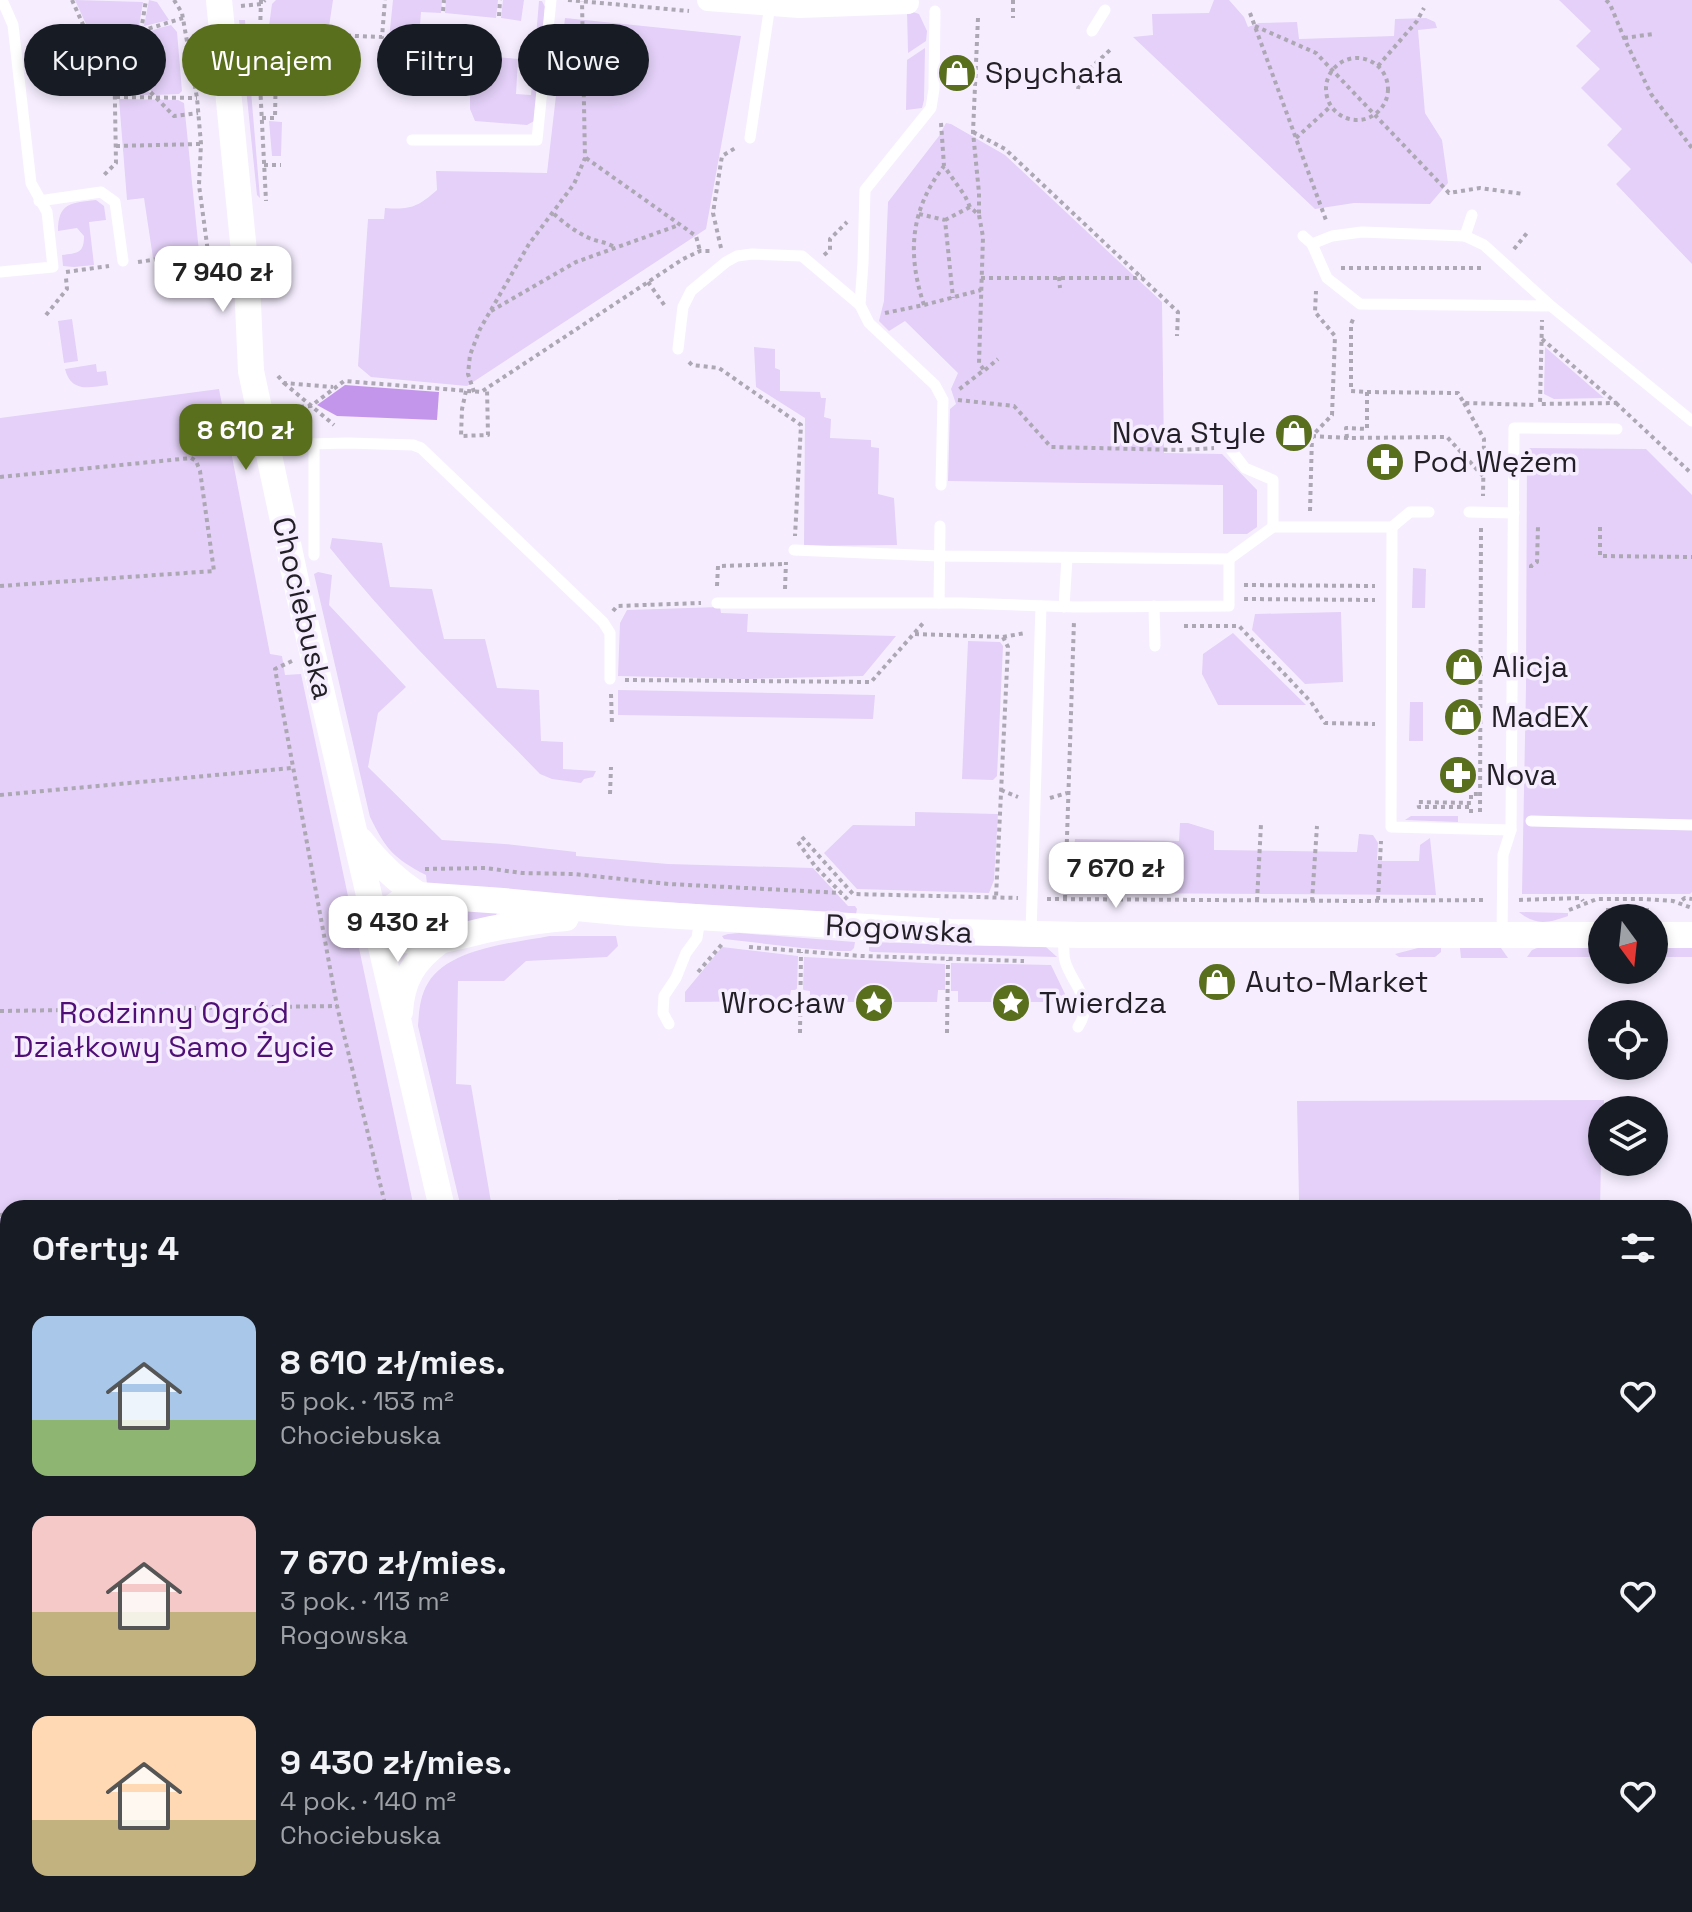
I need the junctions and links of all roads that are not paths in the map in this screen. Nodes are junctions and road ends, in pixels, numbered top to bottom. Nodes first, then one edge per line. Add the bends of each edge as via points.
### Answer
1 (2, 0) edge
2 (551, 0) edge
3 (228, 3) edge
4 (908, 3) dead end
5 (770, 5) junction
6 (705, 6) edge
7 (1105, 10) dead end
8 (935, 11) dead end
9 (1092, 31) dead end
10 (750, 138) road end
11 (412, 140) dead end
12 (39, 201) junction
13 (1472, 215) dead end
14 (1465, 236) junction
15 (123, 261) dead end
16 (0, 272) edge
17 (860, 305) junction
18 (1547, 306) junction
19 (678, 349) dead end
20 (1692, 421) edge
21 (1617, 429) dead end
22 (314, 444) junction
23 (266, 445) junction
24 (1229, 447) road end
25 (941, 485) dead end
26 (1429, 512) dead end
27 (1469, 512) dead end
28 (1514, 513) junction
29 (940, 526) dead end
30 (1273, 527) junction
31 (1392, 527) junction
32 (794, 550) road end
33 (314, 555) dead end
34 (939, 556) junction
35 (1067, 558) junction
36 (1229, 559) junction
37 (717, 603) road end
38 (939, 603) junction
39 (1041, 606) junction
40 (1154, 606) junction
41 (1069, 607) junction
42 (1155, 646) dead end
43 (610, 679) road end
44 (1531, 821) dead end
45 (1692, 825) edge
46 (1511, 830) junction
47 (354, 831) junction
48 (416, 882) junction
49 (629, 913) junction
50 (700, 918) junction
51 (1588, 923) edge
52 (376, 926) junction
53 (1031, 934) junction
54 (1063, 934) junction
55 (1502, 935) junction
56 (1668, 935) edge
57 (1692, 935) edge
58 (439, 942) junction
59 (669, 1024) dead end
60 (1078, 1027) dead end
61 (400, 1028) junction
62 (440, 1200) edge

1 - 12 lane via 13,25 31,183
2 - 11 lane via 537,140
3 - 23 street, Chociebuska via 251,371
4 - 5 street
5 - 6 street
5 - 10 lane
7 - 9 lane
8 - 17 lane via 931,108 865,190
12 - 15 lane via 101,192 115,202
12 - 16 lane via 47,212 53,267
13 - 14 lane
14 - 18 lane via 1484,245
14 - 18 lane via 1362,232 1308,240 1327,278 1360,304
17 - 19 lane via 802,256 737,256 691,291 683,307
17 - 25 lane via 869,323 935,385 943,400
18 - 20 lane
21 - 28 lane via 1514,428
22 - 23 lane
22 - 33 lane
22 - 43 lane via 421,448 603,622 610,633
23 - 47 street, Chociebuska
24 - 30 lane via 1245,468 1273,480
26 - 31 lane via 1410,512
27 - 28 lane
28 - 46 lane
29 - 34 lane
30 - 31 lane
30 - 36 lane
31 - 46 lane via 1391,827
32 - 34 lane
34 - 35 lane
34 - 38 lane
35 - 36 lane
35 - 41 lane
36 - 40 lane via 1229,606
37 - 38 lane
38 - 39 lane
39 - 41 lane
39 - 53 lane
40 - 41 lane
40 - 42 lane
44 - 45 lane
46 - 55 lane via 1503,855
47 - 48 street via 400,883
47 - 52 street, Chociebuska
48 - 49 street, Rogowska via 503,901
48 - 52 street
49 - 50 street, Rogowska
49 - 58 street, Rogowska via 544,919
50 - 53 street, Rogowska
50 - 59 lane via 697,938 664,996
51 - 55 street, Rogowska
52 - 58 street, Rogowska via 397,938
52 - 61 street, Chociebuska
53 - 54 street, Rogowska
54 - 55 street, Rogowska
54 - 60 lane via 1065,960 1084,1003
56 - 57 street
58 - 61 street via 420,957 406,982
61 - 62 street, Chociebuska

